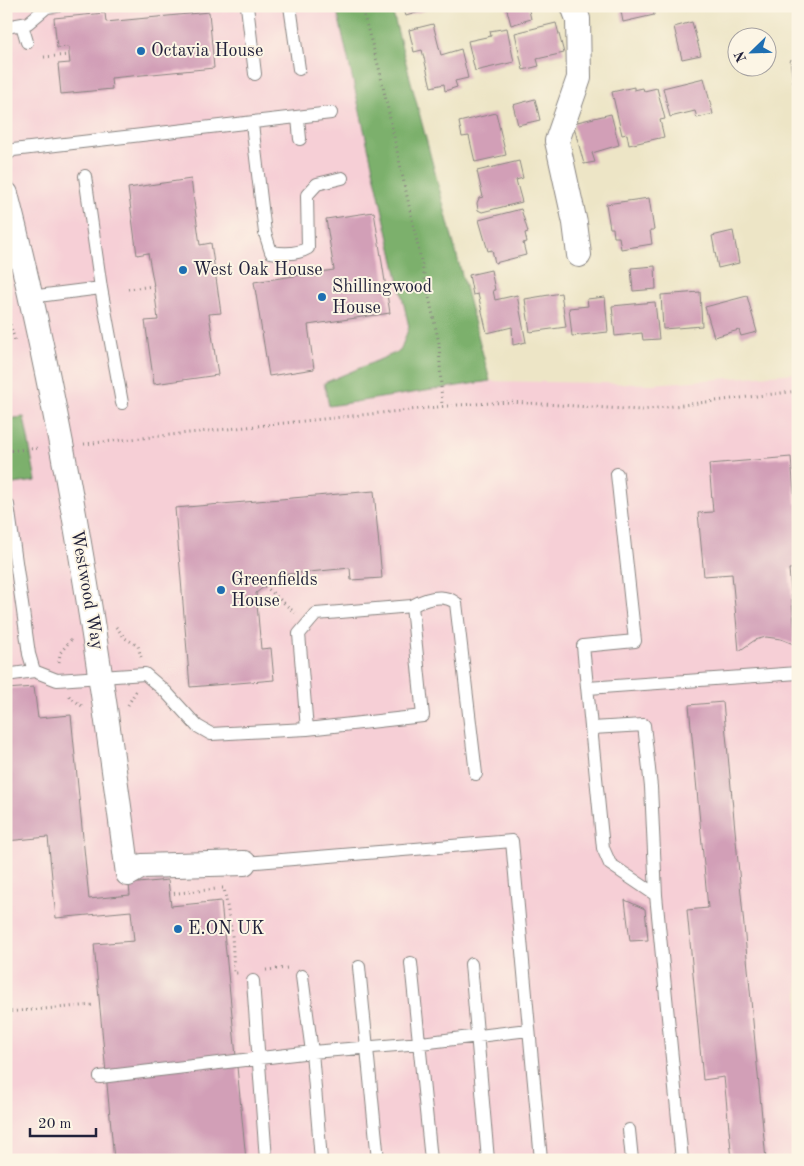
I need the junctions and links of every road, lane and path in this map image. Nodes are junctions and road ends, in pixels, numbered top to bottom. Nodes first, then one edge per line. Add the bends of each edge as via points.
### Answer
1 (57, 6) edge
2 (247, 6) edge
3 (290, 6) edge
4 (361, 6) edge
5 (574, 6) edge
6 (22, 25) junction
7 (6, 26) edge
8 (27, 42) dead end
9 (70, 55) dead end
10 (44, 57) dead end
11 (299, 69) dead end
12 (255, 74) dead end
13 (332, 113) dead end
14 (298, 118) junction
15 (252, 124) junction
16 (300, 139) dead end
17 (6, 154) edge
18 (85, 176) dead end
19 (342, 178) dead end
20 (6, 194) edge
21 (579, 255) dead end
22 (154, 286) dead end
23 (100, 288) junction
24 (128, 289) dead end
25 (30, 297) junction
26 (798, 391) edge
27 (122, 403) dead end
28 (442, 407) junction
29 (63, 449) junction
30 (6, 451) edge
31 (617, 474) dead end
32 (8, 504) dead end
33 (265, 586) dead end
34 (412, 606) junction
35 (306, 623) junction
36 (34, 671) junction
37 (798, 673) edge
38 (6, 675) edge
39 (102, 675) junction
40 (588, 688) junction
41 (592, 728) junction
42 (307, 729) junction
43 (476, 774) dead end
44 (244, 863) joint
45 (169, 894) dead end
46 (656, 895) junction
47 (411, 963) dead end
48 (471, 964) dead end
49 (358, 966) dead end
50 (234, 973) dead end
51 (302, 976) dead end
52 (253, 981) dead end
53 (94, 1005) dead end
54 (6, 1012) edge
55 (528, 1030) junction
56 (476, 1037) junction
57 (420, 1044) junction
58 (368, 1047) junction
59 (312, 1052) junction
60 (258, 1060) junction
61 (100, 1077) dead end
62 (629, 1130) dead end
63 (266, 1160) edge
64 (321, 1160) edge
65 (378, 1160) edge
66 (431, 1160) edge
67 (488, 1160) edge
68 (541, 1160) edge
69 (632, 1160) edge
70 (682, 1160) edge

1 - 6 lane via 47,7
2 - 12 lane
3 - 11 lane
4 - 28 path via 379,68 439,343
5 - 21 street via 578,18 579,78 558,141
6 - 7 lane
6 - 8 lane
9 - 10 path
13 - 14 lane
14 - 15 lane
14 - 16 lane
15 - 17 lane via 13,150
15 - 19 lane via 271,252 302,252 308,248 307,195 317,184
18 - 23 lane
20 - 25 street, Westwood Way
22 - 24 path
23 - 25 lane
23 - 27 lane
25 - 29 street, Westwood Way
26 - 28 path via 641,410 510,402
28 - 29 path
29 - 30 path
29 - 39 street, Westwood Way
31 - 40 lane via 635,641 584,646
32 - 36 lane
33 - 35 path
34 - 35 lane via 316,614
34 - 42 lane via 423,716
34 - 43 lane via 429,598 447,598 456,602
35 - 42 lane via 299,634
36 - 38 lane
36 - 39 lane via 57,680
37 - 40 lane
39 - 42 lane via 145,674 197,726 211,734
39 - 44 street, Westwood Way via 128,874 142,866
40 - 41 lane
41 - 46 lane via 603,848 610,864
41 - 46 lane via 644,724 651,787
44 - 55 lane via 512,842
45 - 50 path via 224,888 232,934
46 - 70 lane
47 - 57 lane
48 - 56 lane
49 - 58 lane
51 - 59 lane
52 - 60 lane
53 - 54 path
55 - 56 lane
55 - 68 lane
56 - 57 lane
56 - 67 lane
57 - 58 lane
57 - 66 lane
58 - 59 lane
58 - 65 lane
59 - 60 lane
59 - 64 lane
60 - 61 lane
60 - 63 lane
62 - 69 lane

